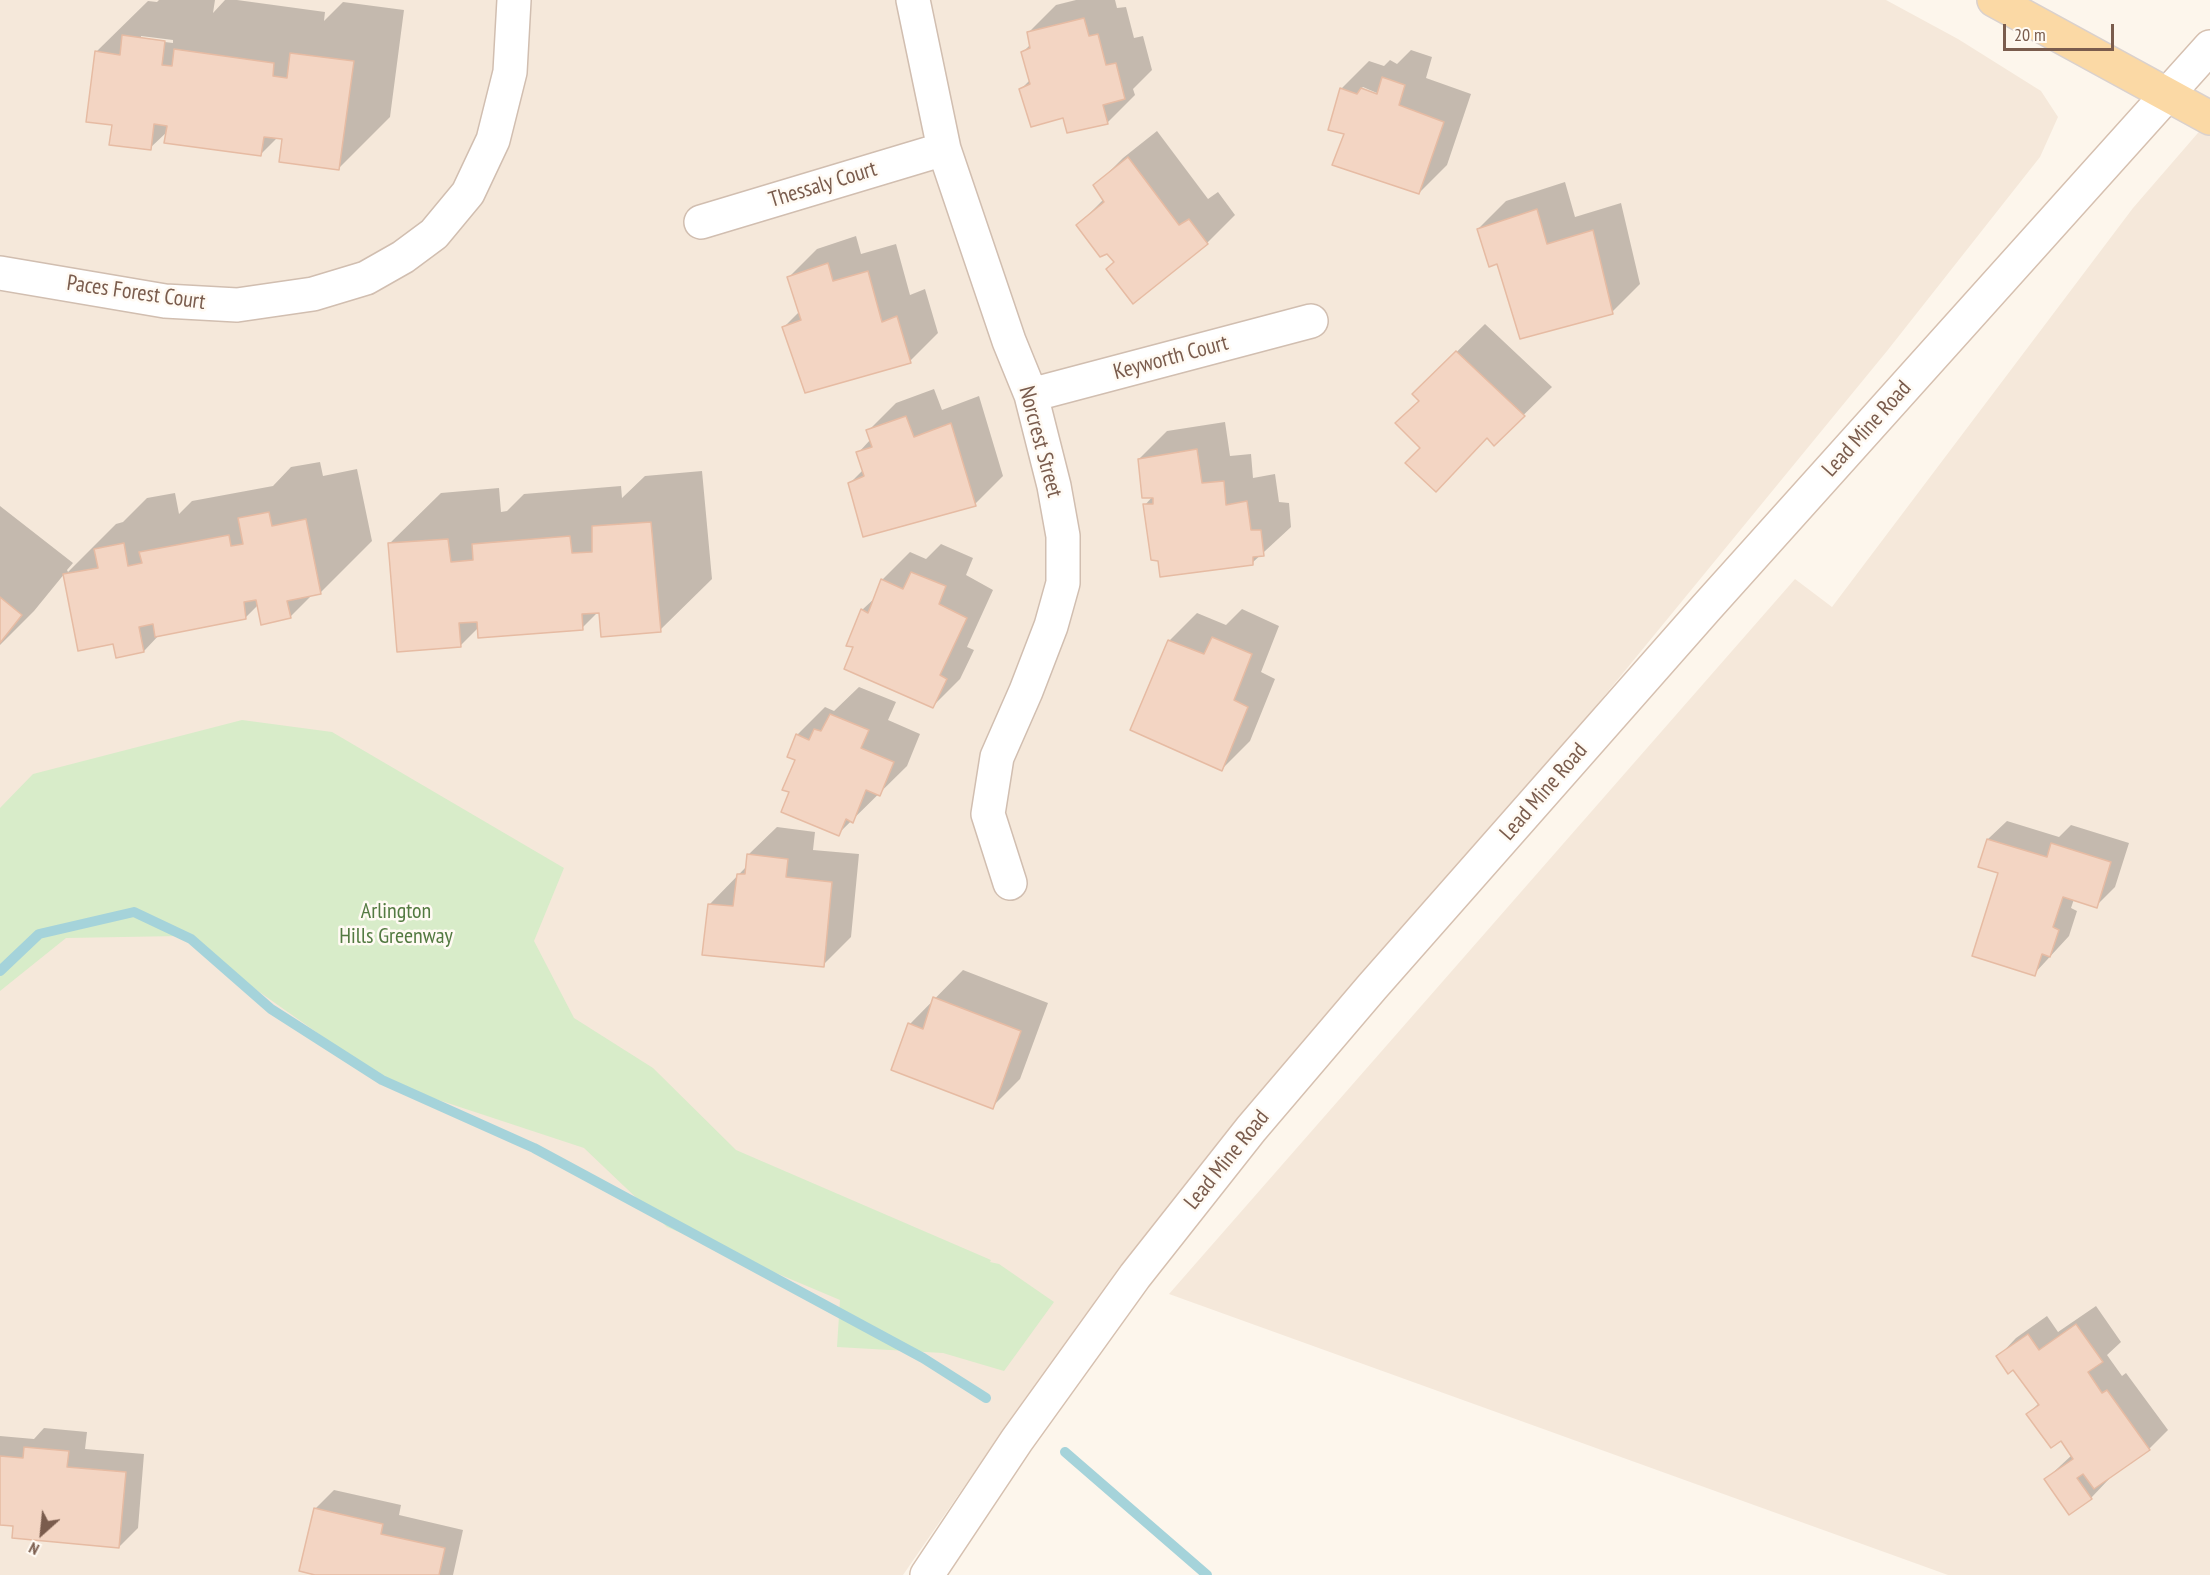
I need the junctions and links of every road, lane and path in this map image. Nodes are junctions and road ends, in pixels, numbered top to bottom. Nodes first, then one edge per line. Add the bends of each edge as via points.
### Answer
1 (514, 0) edge
2 (913, 0) edge
3 (1994, 0) edge
4 (2210, 47) edge
5 (2167, 94) junction
6 (2210, 117) edge
7 (944, 149) junction
8 (701, 222) dead end
9 (0, 273) edge
10 (1311, 321) dead end
11 (1031, 395) junction
12 (1010, 883) dead end
13 (927, 1575) edge

1 - 9 street, Paces Forest Court via 510,72 493,140 468,193 434,234 366,278 313,294 237,304 165,301
2 - 7 street, Norcrest Street
3 - 5 main road
4 - 5 street, Lead Mine Road
5 - 6 main road
5 - 13 street, Lead Mine Road via 1699,617 1251,1129 1135,1276 1017,1440
7 - 8 street, Thessaly Court
7 - 11 street, Norcrest Street
10 - 11 street, Keyworth Court
11 - 12 street, Norcrest Street via 1063,536 1063,583 1047,637 997,756 988,814

